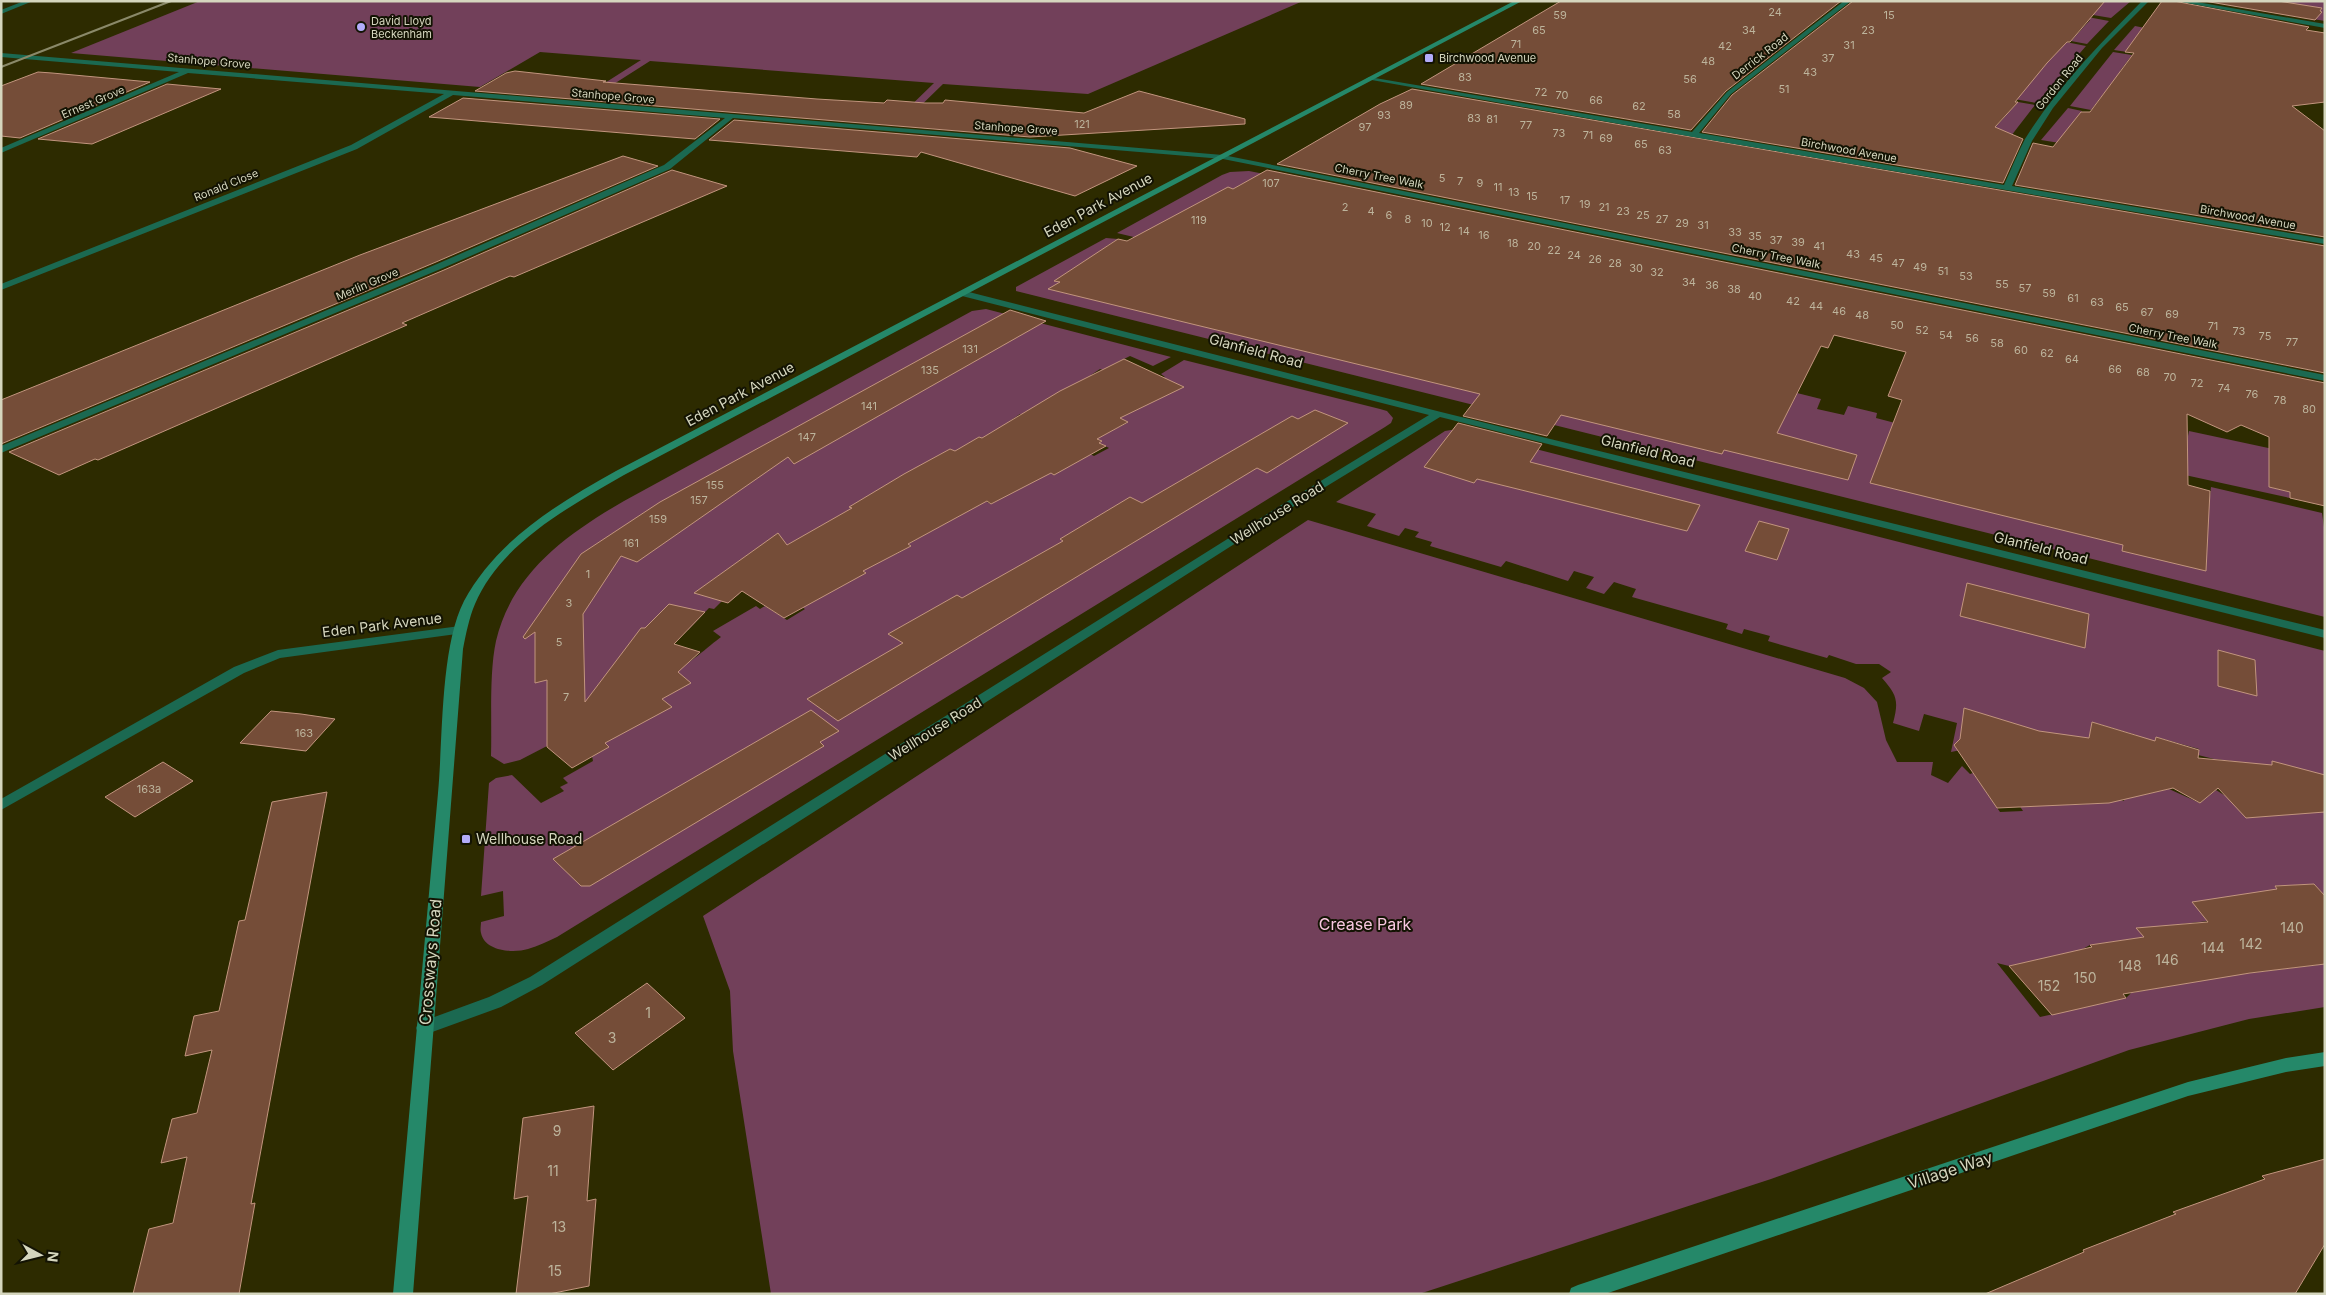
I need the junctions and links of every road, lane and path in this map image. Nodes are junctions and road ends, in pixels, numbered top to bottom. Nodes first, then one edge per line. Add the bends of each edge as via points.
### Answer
1 (30, 1) edge
2 (1519, 1) edge
3 (1848, 1) edge
4 (2146, 1) edge
5 (2179, 1) edge
6 (1, 12) edge
7 (2325, 26) edge
8 (1, 55) edge
9 (191, 69) junction
10 (1370, 80) junction
11 (453, 92) junction
12 (730, 117) junction
13 (1693, 135) junction
14 (1, 151) edge
15 (1223, 157) junction
16 (2007, 188) junction
17 (2325, 242) edge
18 (1, 287) edge
19 (965, 294) junction
20 (2325, 378) edge
21 (1438, 414) junction
22 (1, 450) edge
23 (460, 630) junction
24 (2325, 634) edge
25 (1, 805) edge
26 (424, 1028) junction
27 (2325, 1059) edge
28 (403, 1294) edge
29 (1578, 1294) edge

1 - 6 street
2 - 10 street, Eden Park Avenue
3 - 13 street, Derrick Road via 1730,93
4 - 16 street, Gordon Road via 2100,47 2050,107 2028,141
5 - 7 street
8 - 9 street, Stanhope Grove
9 - 11 street, Stanhope Grove
9 - 14 street, Ernest Grove
10 - 13 street, Birchwood Avenue
10 - 15 street, Eden Park Avenue
11 - 12 street, Stanhope Grove
11 - 18 street, Ronald Close via 354,147
12 - 15 street, Stanhope Grove
12 - 22 street, Merlin Grove via 667,167
13 - 16 street, Birchwood Avenue
15 - 19 street, Eden Park Avenue
15 - 20 street, Cherry Tree Walk
16 - 17 street, Birchwood Avenue
19 - 21 street, Glanfield Road
19 - 23 street, Eden Park Avenue via 564,505 525,534 494,566 475,594
21 - 24 street, Glanfield Road
21 - 26 street, Wellhouse Road via 536,981 495,1002
23 - 25 street, Eden Park Avenue via 278,654 239,670
23 - 26 street, Crossways Road via 452,690
26 - 28 street, Crossways Road
27 - 29 street, Village Way via 2188,1089

